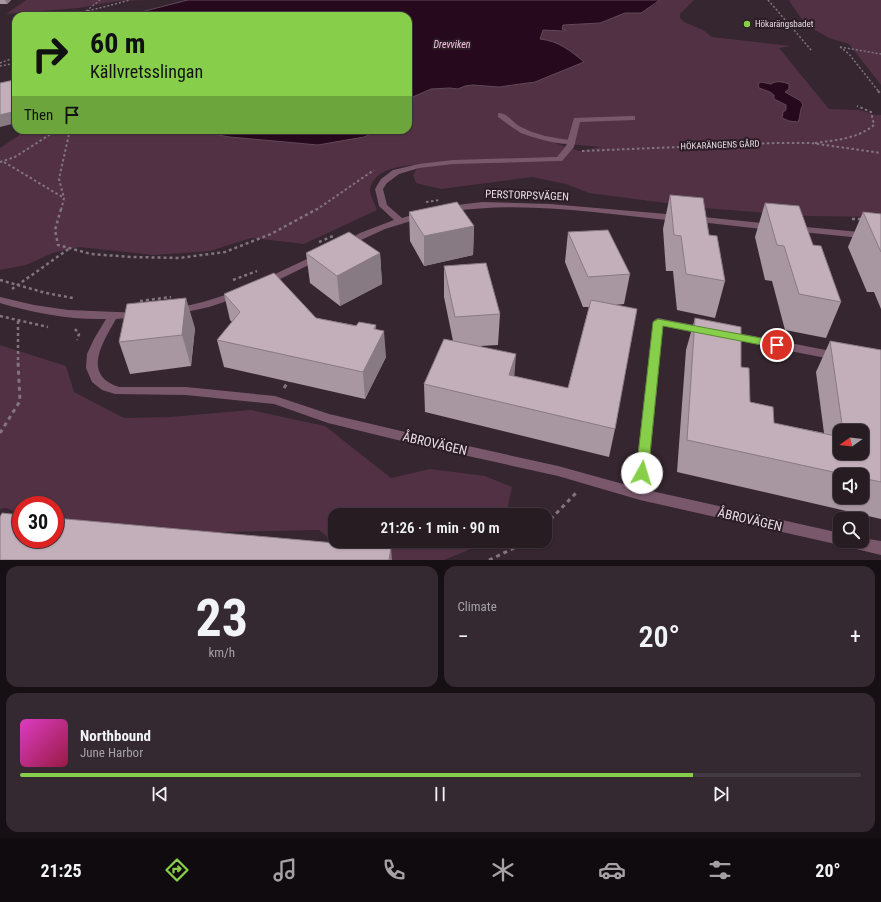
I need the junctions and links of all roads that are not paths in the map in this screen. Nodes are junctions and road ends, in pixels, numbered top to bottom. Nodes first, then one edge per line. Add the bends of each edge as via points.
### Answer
1 (501, 115) dead end
2 (632, 118) dead end
3 (571, 142) junction
4 (400, 221) junction
5 (881, 237) edge
6 (259, 285) edge
7 (247, 290) edge
8 (3, 297) edge
9 (168, 312) edge
10 (147, 314) edge
11 (113, 316) junction
12 (850, 359) edge
13 (640, 494) junction
14 (833, 537) edge
15 (869, 545) edge
16 (881, 548) edge

1 - 3 street via 534,136
2 - 3 street via 577,120
3 - 4 street via 570,147 559,159 453,162 396,172 384,181 379,189 383,206
4 - 5 street, PERSTORPSVÄGEN via 434,212 507,204
4 - 6 street, PERSTORPSVÄGEN via 362,235
7 - 9 street via 205,305
8 - 11 street via 31,309 69,315
10 - 11 street
11 - 13 street, ÅBROVÄGEN via 93,354 92,368 96,378 106,387 119,391 186,391 275,400 328,418 558,471
12 - 13 street via 658,322
13 - 14 street, ÅBROVÄGEN
15 - 16 street

